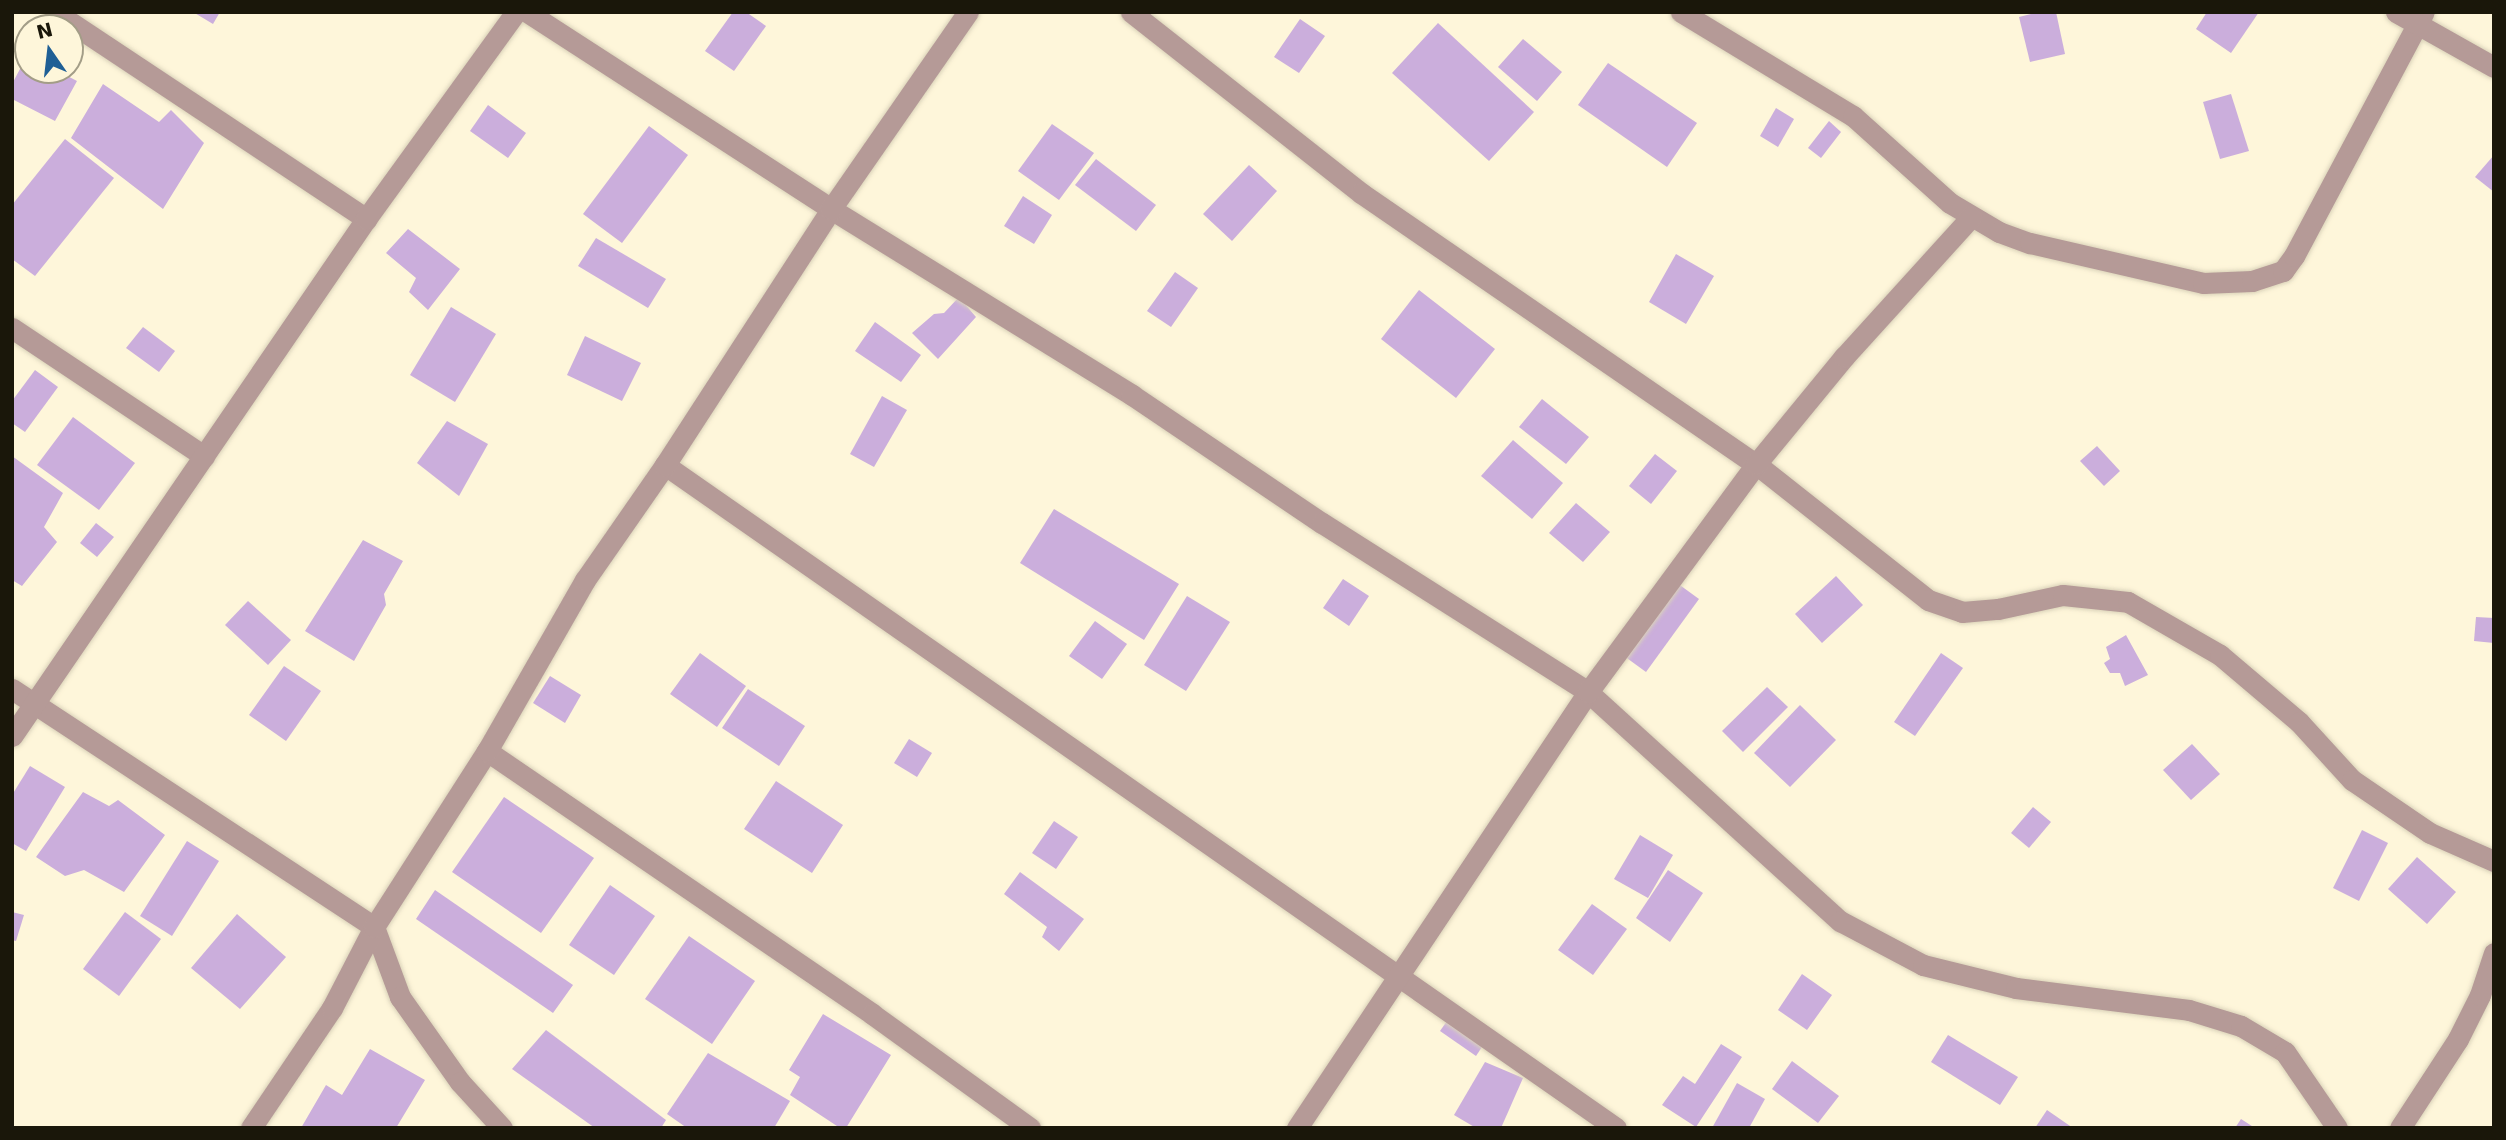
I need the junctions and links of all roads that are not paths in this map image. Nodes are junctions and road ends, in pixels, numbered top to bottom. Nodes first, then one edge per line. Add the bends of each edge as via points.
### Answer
1 (55, 12) edge
2 (516, 12) edge
3 (527, 12) edge
4 (968, 12) edge
5 (1131, 12) edge
6 (1681, 12) edge
7 (2396, 12) edge
8 (2421, 18) edge
9 (2494, 67) edge
10 (831, 209) junction
11 (1971, 217) junction
12 (366, 219) junction
13 (12, 328) edge
14 (204, 456) junction
15 (1756, 464) junction
16 (665, 465) junction
17 (12, 689) edge
18 (1588, 692) junction
19 (33, 702) junction
20 (12, 736) edge
21 (487, 751) junction
22 (2494, 861) edge
23 (374, 927) junction
24 (2494, 953) edge
25 (1398, 973) junction
26 (251, 1128) edge
27 (502, 1128) edge
28 (1030, 1128) edge
29 (1297, 1128) edge
30 (1616, 1128) edge
31 (2337, 1128) edge
32 (2400, 1128) edge

1 - 12 street
2 - 12 street
3 - 10 street
4 - 10 street
5 - 15 street via 1360,193
6 - 11 street via 1853,116 1924,182
7 - 8 street
8 - 9 street
8 - 11 street via 2283,271 2252,281 2192,281 2030,243
10 - 16 street
10 - 18 street via 1132,395 1322,523
11 - 15 street via 1844,357
12 - 14 street
13 - 14 street
14 - 19 street
15 - 18 street
15 - 22 street via 1928,600 1962,612 2063,595 2128,602 2220,655 2300,722 2352,780 2430,834
16 - 21 street via 585,580
16 - 25 street
17 - 19 street
18 - 25 street
18 - 31 street via 1840,921 1923,965 2016,988 2189,1010 2241,1026 2286,1052
19 - 20 street
19 - 23 street
21 - 23 street
21 - 28 street via 872,1014
23 - 26 street via 332,1008
23 - 27 street via 400,997 460,1082
24 - 32 street via 2458,1039
25 - 29 street
25 - 30 street

